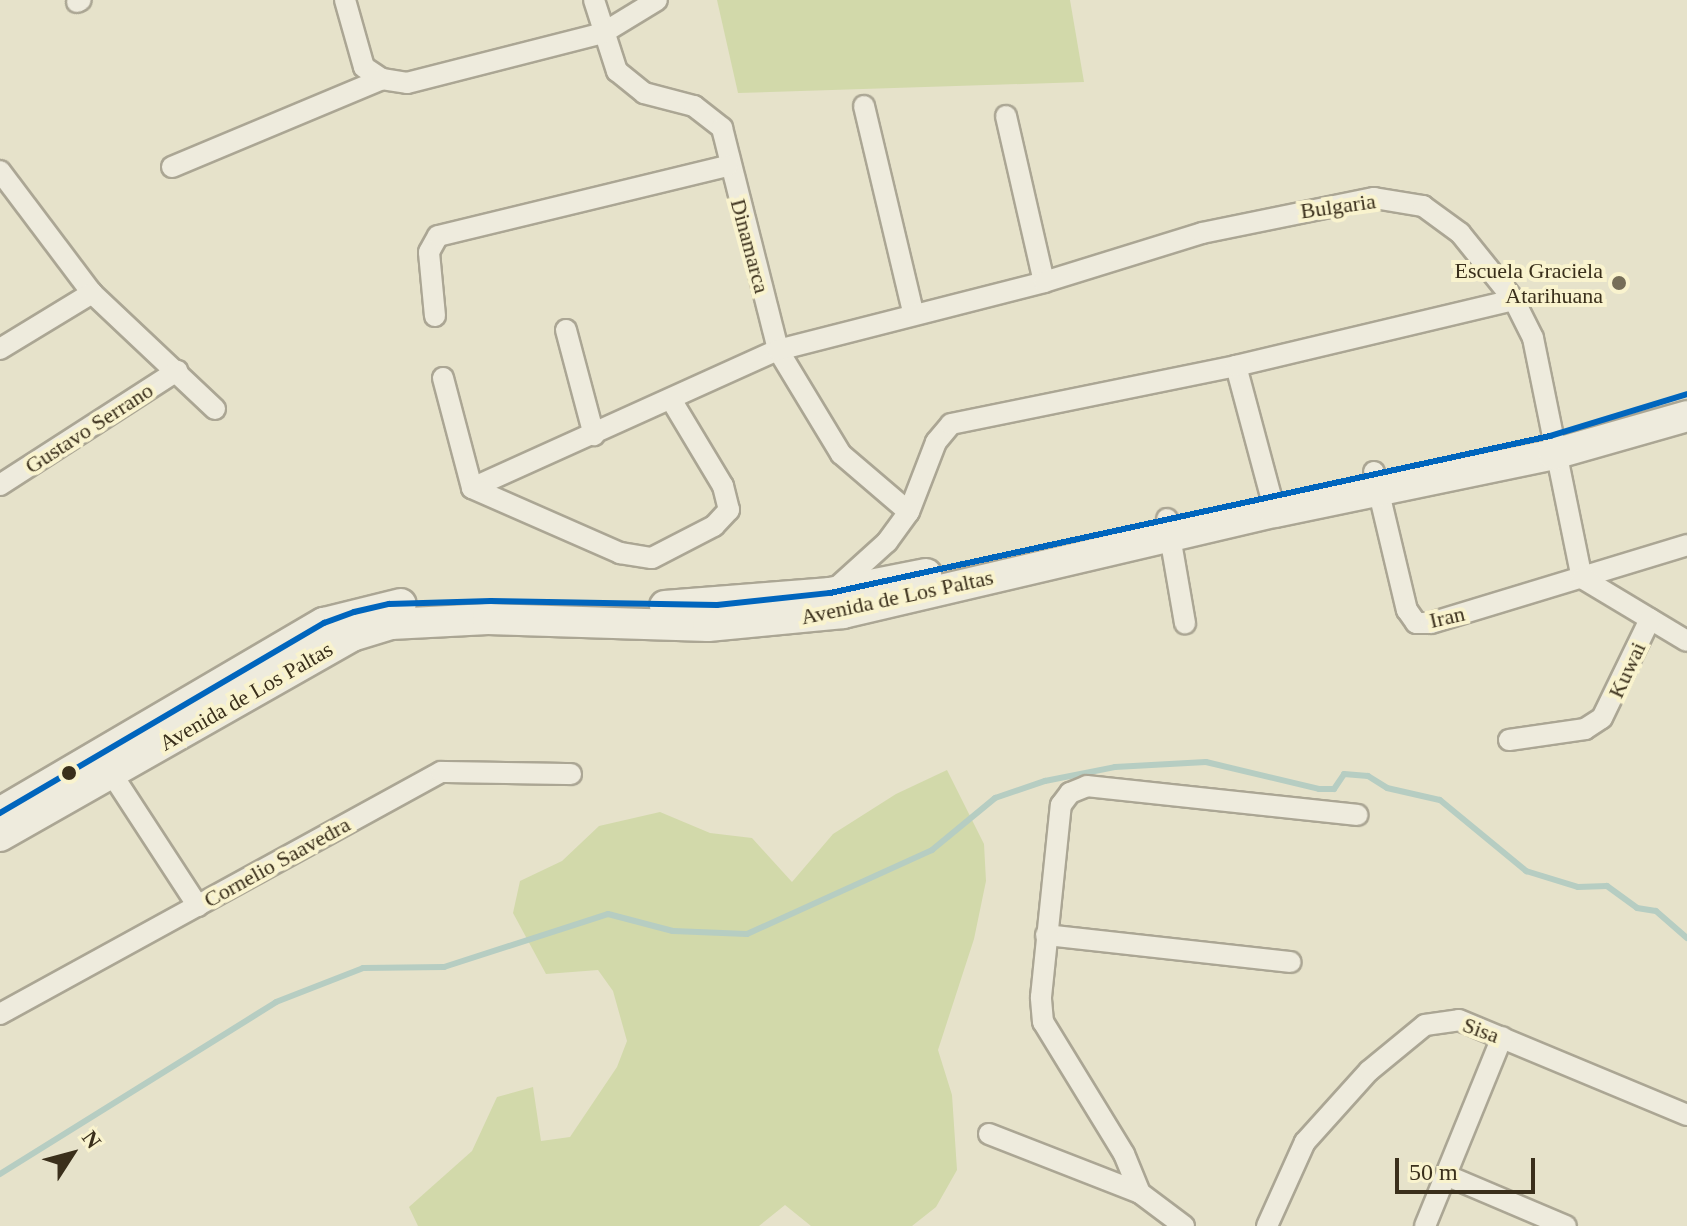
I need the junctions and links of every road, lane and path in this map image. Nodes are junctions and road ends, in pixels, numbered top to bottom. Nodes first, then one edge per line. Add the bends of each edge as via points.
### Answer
1 (345, 0) edge
2 (594, 0) edge
3 (657, 0) edge
4 (603, 33) junction
5 (382, 79) junction
6 (864, 106) dead end
7 (1006, 116) dead end
8 (728, 166) junction
9 (172, 167) dead end
10 (0, 171) edge
11 (1044, 282) junction
12 (92, 293) junction
13 (1514, 300) junction
14 (913, 312) junction
15 (435, 316) dead end
16 (566, 330) dead end
17 (0, 349) edge
18 (778, 350) junction
19 (1236, 366) junction
20 (177, 371) junction
21 (443, 378) dead end
22 (1687, 394) edge
23 (672, 401) junction
24 (215, 409) dead end
25 (1687, 416) edge
26 (594, 435) junction
27 (1552, 445) junction
28 (1376, 481) junction
29 (0, 485) edge
30 (472, 488) junction
31 (1273, 503) junction
32 (909, 512) junction
33 (1168, 527) junction
34 (1687, 545) edge
35 (1582, 578) junction
36 (830, 604) junction
37 (1650, 619) junction
38 (1185, 623) dead end
39 (1687, 641) edge
40 (1509, 740) dead end
41 (104, 762) junction
42 (571, 774) dead end
43 (0, 813) edge
44 (1357, 815) dead end
45 (0, 836) edge
46 (198, 906) junction
47 (1046, 935) junction
48 (1291, 962) dead end
49 (0, 1014) edge
50 (1502, 1037) junction
51 (1687, 1115) edge
52 (989, 1134) dead end
53 (1448, 1176) junction
54 (1140, 1193) junction
55 (1157, 1220) edge
56 (1184, 1226) edge
57 (1267, 1226) edge
58 (1425, 1226) edge
59 (1566, 1226) edge

1 - 5 street via 364,67
2 - 4 street, Dinamarca
3 - 4 street
4 - 5 street via 407,83
4 - 8 street, Dinamarca via 617,71 644,93 694,106 722,128
5 - 9 street
6 - 14 street
7 - 11 street
8 - 15 street via 438,236 429,252
8 - 18 street, Dinamarca
10 - 12 street
11 - 13 street, Bulgaria via 1202,233 1374,198 1423,206 1460,233
11 - 14 street, Bulgaria
12 - 17 street
12 - 20 street
13 - 19 street
13 - 27 street, Bulgaria via 1533,338
14 - 18 street, Bulgaria
16 - 26 street
18 - 23 street, Bulgaria
18 - 32 street, Dinamarca via 841,454
19 - 31 street
19 - 32 street via 951,424 936,442
20 - 24 street
20 - 29 street, Gustavo Serrano
21 - 30 street
22 - 27 main road, Avenida de Los Paltas
23 - 26 street, Bulgaria
23 - 30 street via 723,486 729,510 714,526 652,558 620,553
25 - 27 main road, Avenida de Los Paltas
26 - 30 street, Bulgaria
27 - 28 main road, Avenida de Los Paltas
27 - 35 street, Bulgaria
28 - 31 main road, Avenida de Los Paltas
28 - 35 street, Iran via 1407,610 1416,623
31 - 33 main road, Avenida de Los Paltas
32 - 36 street
33 - 36 main road, Avenida de Los Paltas
33 - 38 street
34 - 35 street
35 - 37 street
36 - 41 main road, Avenida de Los Paltas via 708,626 488,619 391,624 352,636
37 - 39 street
37 - 40 street, Kuwai via 1602,718 1585,729
41 - 43 main road, Avenida de Los Paltas
41 - 45 main road, Avenida de Los Paltas
41 - 46 street
42 - 46 street, Cornelio Saavedra via 441,772
44 - 47 street via 1087,786 1070,793 1061,805
46 - 49 street, Cornelio Saavedra
47 - 48 street
47 - 54 street via 1043,1022 1124,1154
50 - 51 street, Sisa
50 - 53 street
50 - 57 street, Sisa via 1459,1020 1425,1025 1369,1071 1305,1142
52 - 54 street
53 - 58 street
53 - 59 street
54 - 55 street
55 - 56 street

